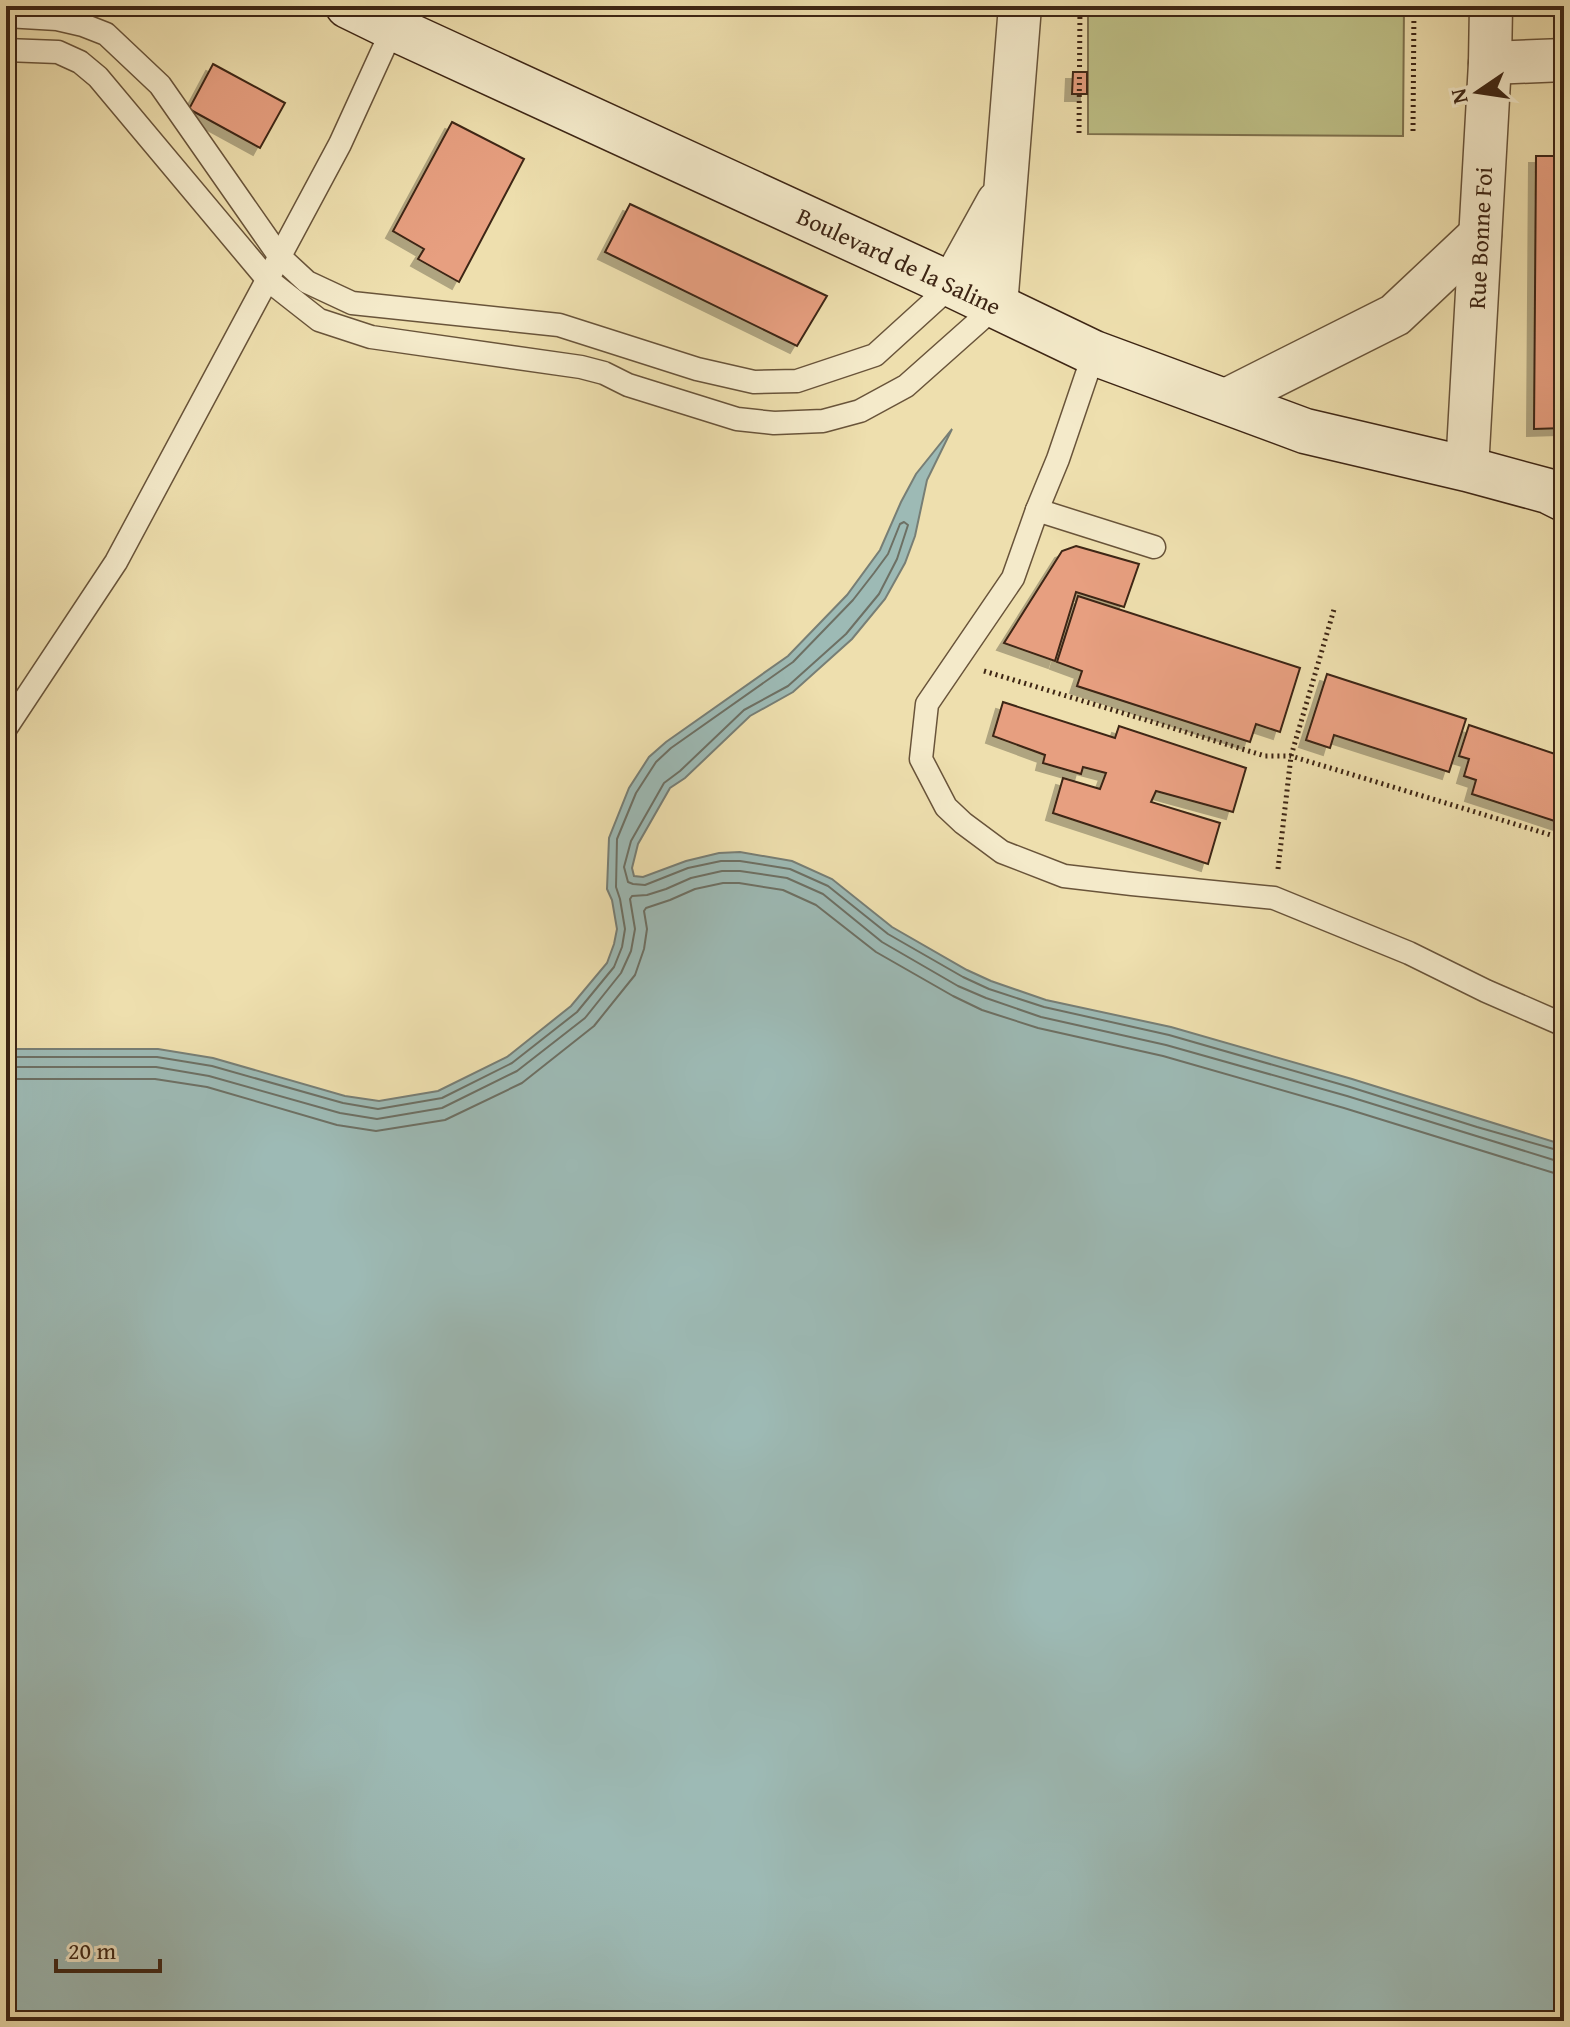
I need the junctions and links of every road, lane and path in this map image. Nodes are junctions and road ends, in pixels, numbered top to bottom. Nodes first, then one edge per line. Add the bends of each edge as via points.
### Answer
1 (348, 6) edge
2 (1020, 6) edge
3 (1080, 6) edge
4 (1414, 6) edge
5 (1491, 6) edge
6 (6, 16) edge
7 (393, 28) junction
8 (6, 50) edge
9 (1564, 60) edge
10 (1490, 63) junction
11 (1413, 131) dead end
12 (1079, 133) dead end
13 (1005, 190) junction
14 (1480, 235) junction
15 (280, 257) junction
16 (268, 280) junction
17 (952, 285) junction
18 (996, 306) junction
19 (1094, 353) junction
20 (1224, 401) junction
21 (1467, 469) junction
22 (1559, 492) edge
23 (1037, 510) junction
24 (1154, 547) dead end
25 (1335, 606) dead end
26 (956, 663) junction
27 (6, 728) edge
28 (1291, 756) junction
29 (1564, 839) edge
30 (1274, 898) junction
31 (1564, 1025) edge

1 - 7 main road, Boulevard de la Saline
2 - 13 street
3 - 12 path
4 - 11 path
5 - 10 street, Rue Bonne Foi
6 - 15 lane via 57,19 106,34 160,85
7 - 15 lane
7 - 17 main road, Boulevard de la Saline
8 - 16 lane via 58,52 98,77
9 - 10 street
10 - 14 street, Rue Bonne Foi
13 - 17 street
13 - 18 street
14 - 20 street via 1395,315
14 - 21 street, Rue Bonne Foi
15 - 16 lane
15 - 17 lane via 307,282 352,303 559,325 754,382 797,381 875,355
16 - 18 lane via 319,320 371,337 581,367 737,419 774,423 823,421 860,411 906,386
16 - 27 lane via 116,562
17 - 18 main road, Boulevard de la Saline
18 - 19 main road, Boulevard de la Saline
19 - 20 main road, Boulevard de la Saline
19 - 23 lane
20 - 21 main road, Boulevard de la Saline via 1305,431
21 - 22 main road, Boulevard de la Saline
23 - 24 lane
23 - 26 lane via 1013,578
25 - 28 path
26 - 28 path via 1265,756
26 - 30 lane via 927,704 921,759 946,807 1002,852 1064,876
28 - 29 path
28 - 30 path
30 - 31 lane

